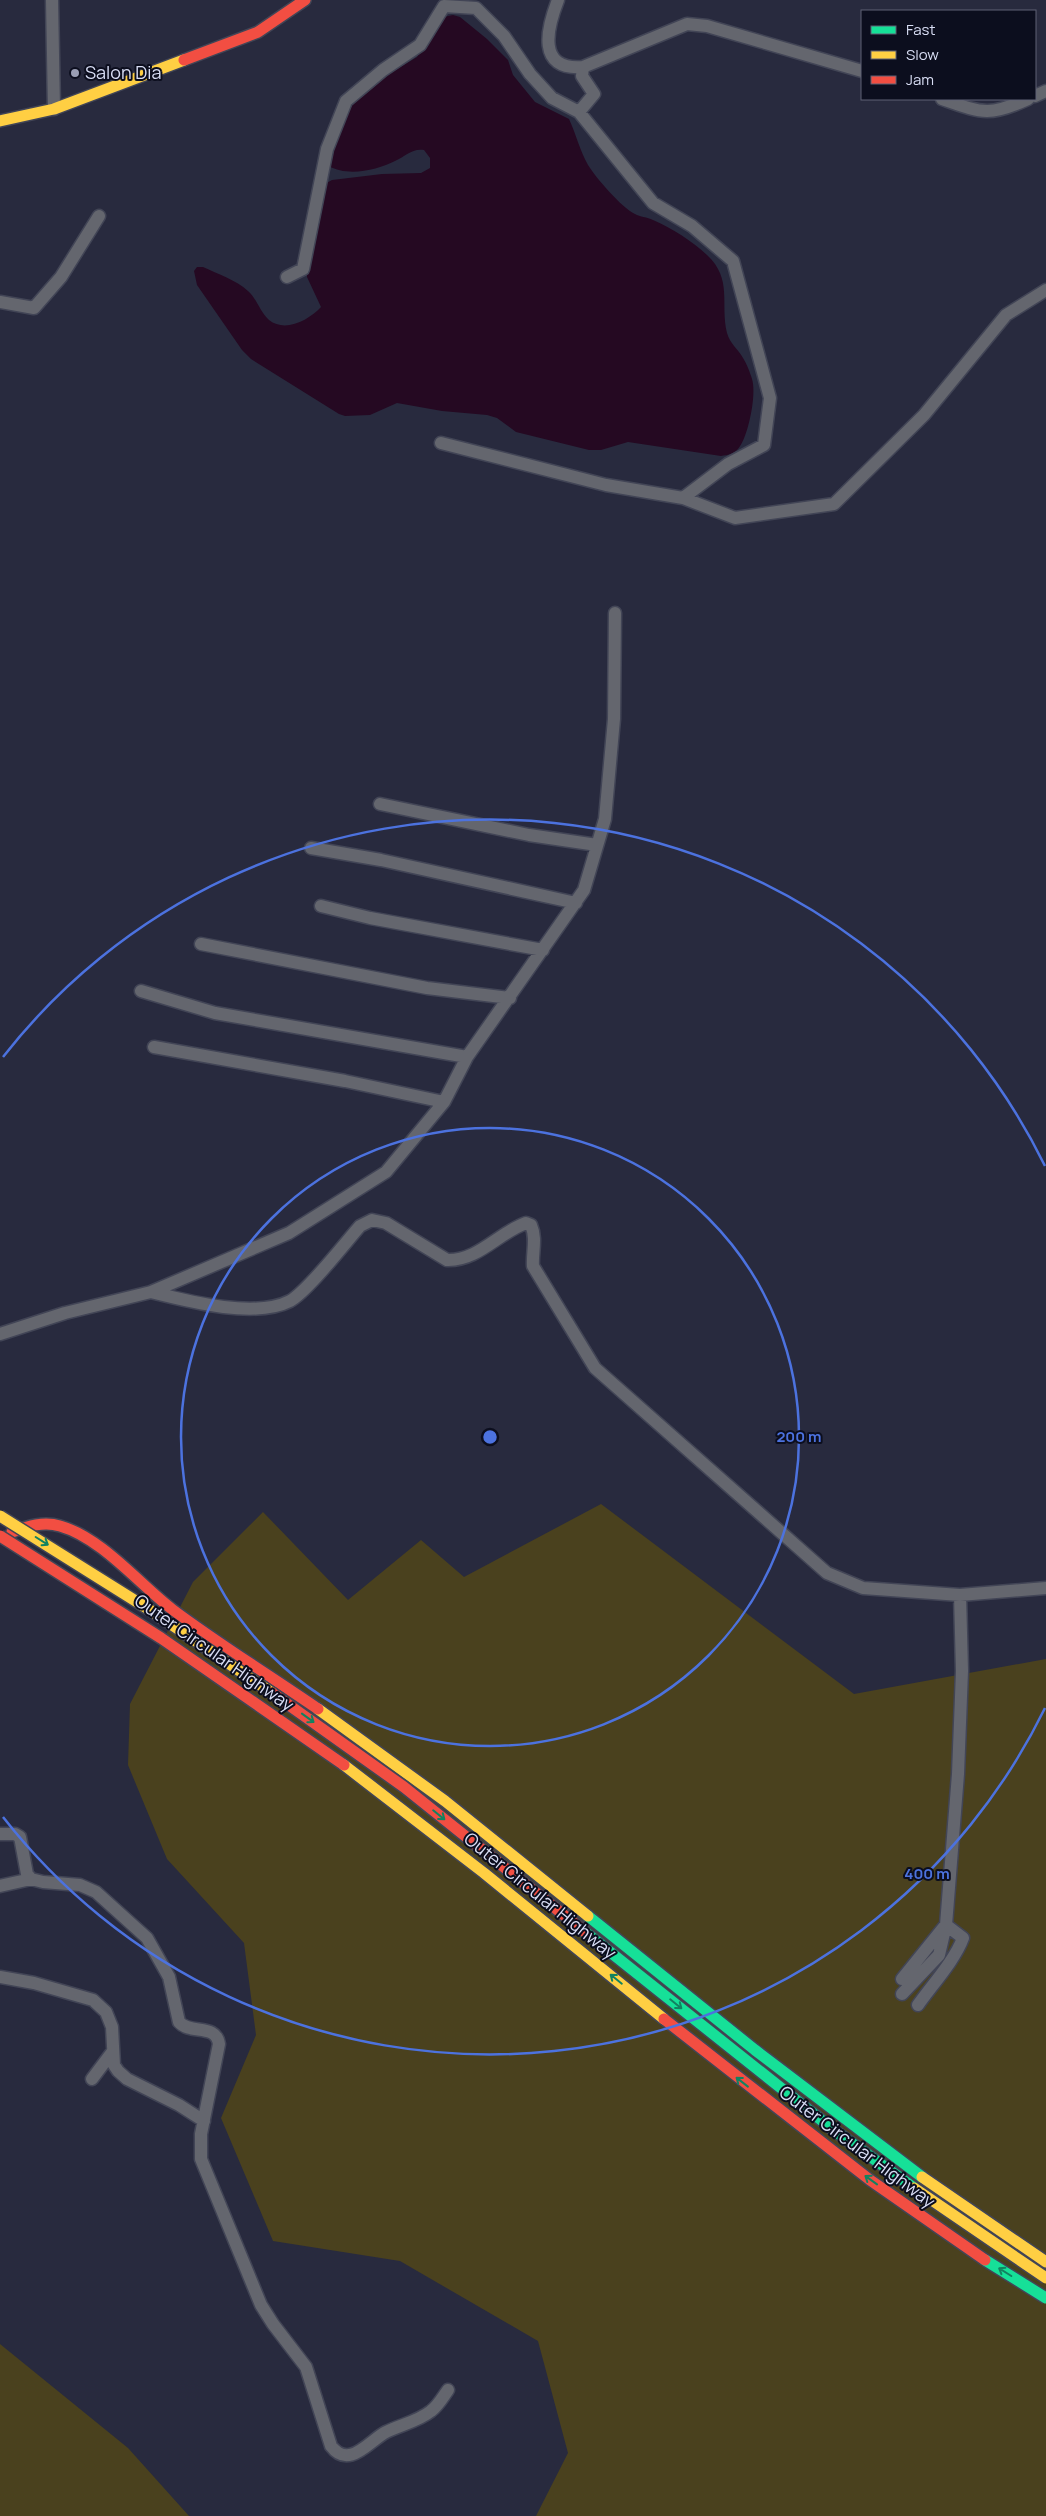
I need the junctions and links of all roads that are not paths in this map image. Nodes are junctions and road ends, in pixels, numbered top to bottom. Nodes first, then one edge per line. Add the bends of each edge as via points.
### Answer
1 (52, 0) edge
2 (558, 0) edge
3 (303, 1) edge
4 (583, 67) junction
5 (861, 71) edge
6 (945, 100) edge
7 (1026, 100) edge
8 (54, 109) junction
9 (579, 112) junction
10 (0, 122) edge
11 (99, 216) dead end
12 (287, 277) dead end
13 (1046, 290) edge
14 (0, 302) edge
15 (441, 442) dead end
16 (683, 498) junction
17 (615, 613) dead end
18 (380, 804) dead end
19 (598, 844) junction
20 (311, 848) dead end
21 (576, 903) junction
22 (321, 906) dead end
23 (201, 944) dead end
24 (543, 950) junction
25 (141, 991) dead end
26 (510, 998) junction
27 (154, 1046) dead end
28 (467, 1057) junction
29 (444, 1102) junction
30 (151, 1292) junction
31 (0, 1334) edge
32 (0, 1516) edge
33 (0, 1537) edge
34 (1046, 1588) edge
35 (960, 1595) junction
36 (0, 1834) edge
37 (31, 1879) junction
38 (0, 1886) edge
39 (946, 1925) junction
40 (0, 1977) edge
41 (902, 1979) dead end
42 (902, 1994) dead end
43 (918, 2005) dead end
44 (113, 2051) junction
45 (92, 2079) dead end
46 (204, 2121) junction
47 (1046, 2262) edge
48 (1046, 2278) edge
49 (1046, 2298) edge
50 (448, 2390) dead end

1 - 8 street
2 - 4 street via 548,24 547,42 552,55 561,64
3 - 8 main road via 258,32
4 - 5 street via 688,24 707,26
4 - 9 street via 582,76 594,94
6 - 7 street via 981,112 1008,108
8 - 10 main road
9 - 12 street via 552,98 530,74 504,36 476,8 444,6 420,45 346,101 327,149 303,269
9 - 16 street via 653,203 692,226 733,261 750,315 770,398 764,445 728,464
11 - 14 street via 61,277 34,308
13 - 16 street via 1006,315 924,415 834,504 735,518
15 - 16 street via 606,485
17 - 19 street via 614,719 605,819
18 - 19 street via 529,835
19 - 21 street via 584,890
20 - 21 street
21 - 24 street
22 - 24 street
23 - 26 street via 427,988
24 - 26 street
25 - 28 street via 215,1013
26 - 28 street
27 - 29 street
28 - 29 street
29 - 30 street via 386,1172 289,1233
30 - 31 street via 65,1313
30 - 35 street via 204,1306 271,1306 290,1301 303,1291 360,1226 372,1220 386,1222 447,1260 470,1256 526,1223 531,1225 536,1236 532,1250 533,1266 595,1368 828,1573 863,1588
32 -> 48 main road, Outer Circular Highway, bridge via 150,1610 404,1787 835,2131
33 - 47 main road via 34,1524 50,1524 66,1528 89,1541 182,1617 305,1700 472,1822 635,1956 868,2137 974,2216
49 -> 33 main road, Outer Circular Highway, bridge via 938,2230 830,2151 434,1833 323,1750 108,1602
34 - 35 street
35 - 39 street via 962,1671 958,1774
36 - 37 street via 20,1836 27,1874
37 - 38 street
37 - 46 street via 80,1885 96,1892 147,1938 169,1977 179,2022 183,2027 214,2033 218,2037
39 - 41 street
39 - 42 street via 939,1955
39 - 43 street via 963,1938 958,1952
40 - 44 street via 93,2000 106,2012 112,2027
44 - 45 street
44 - 46 street via 114,2065 127,2079
46 - 50 street via 201,2159 261,2305 306,2367 335,2452 360,2453 384,2433 432,2411

